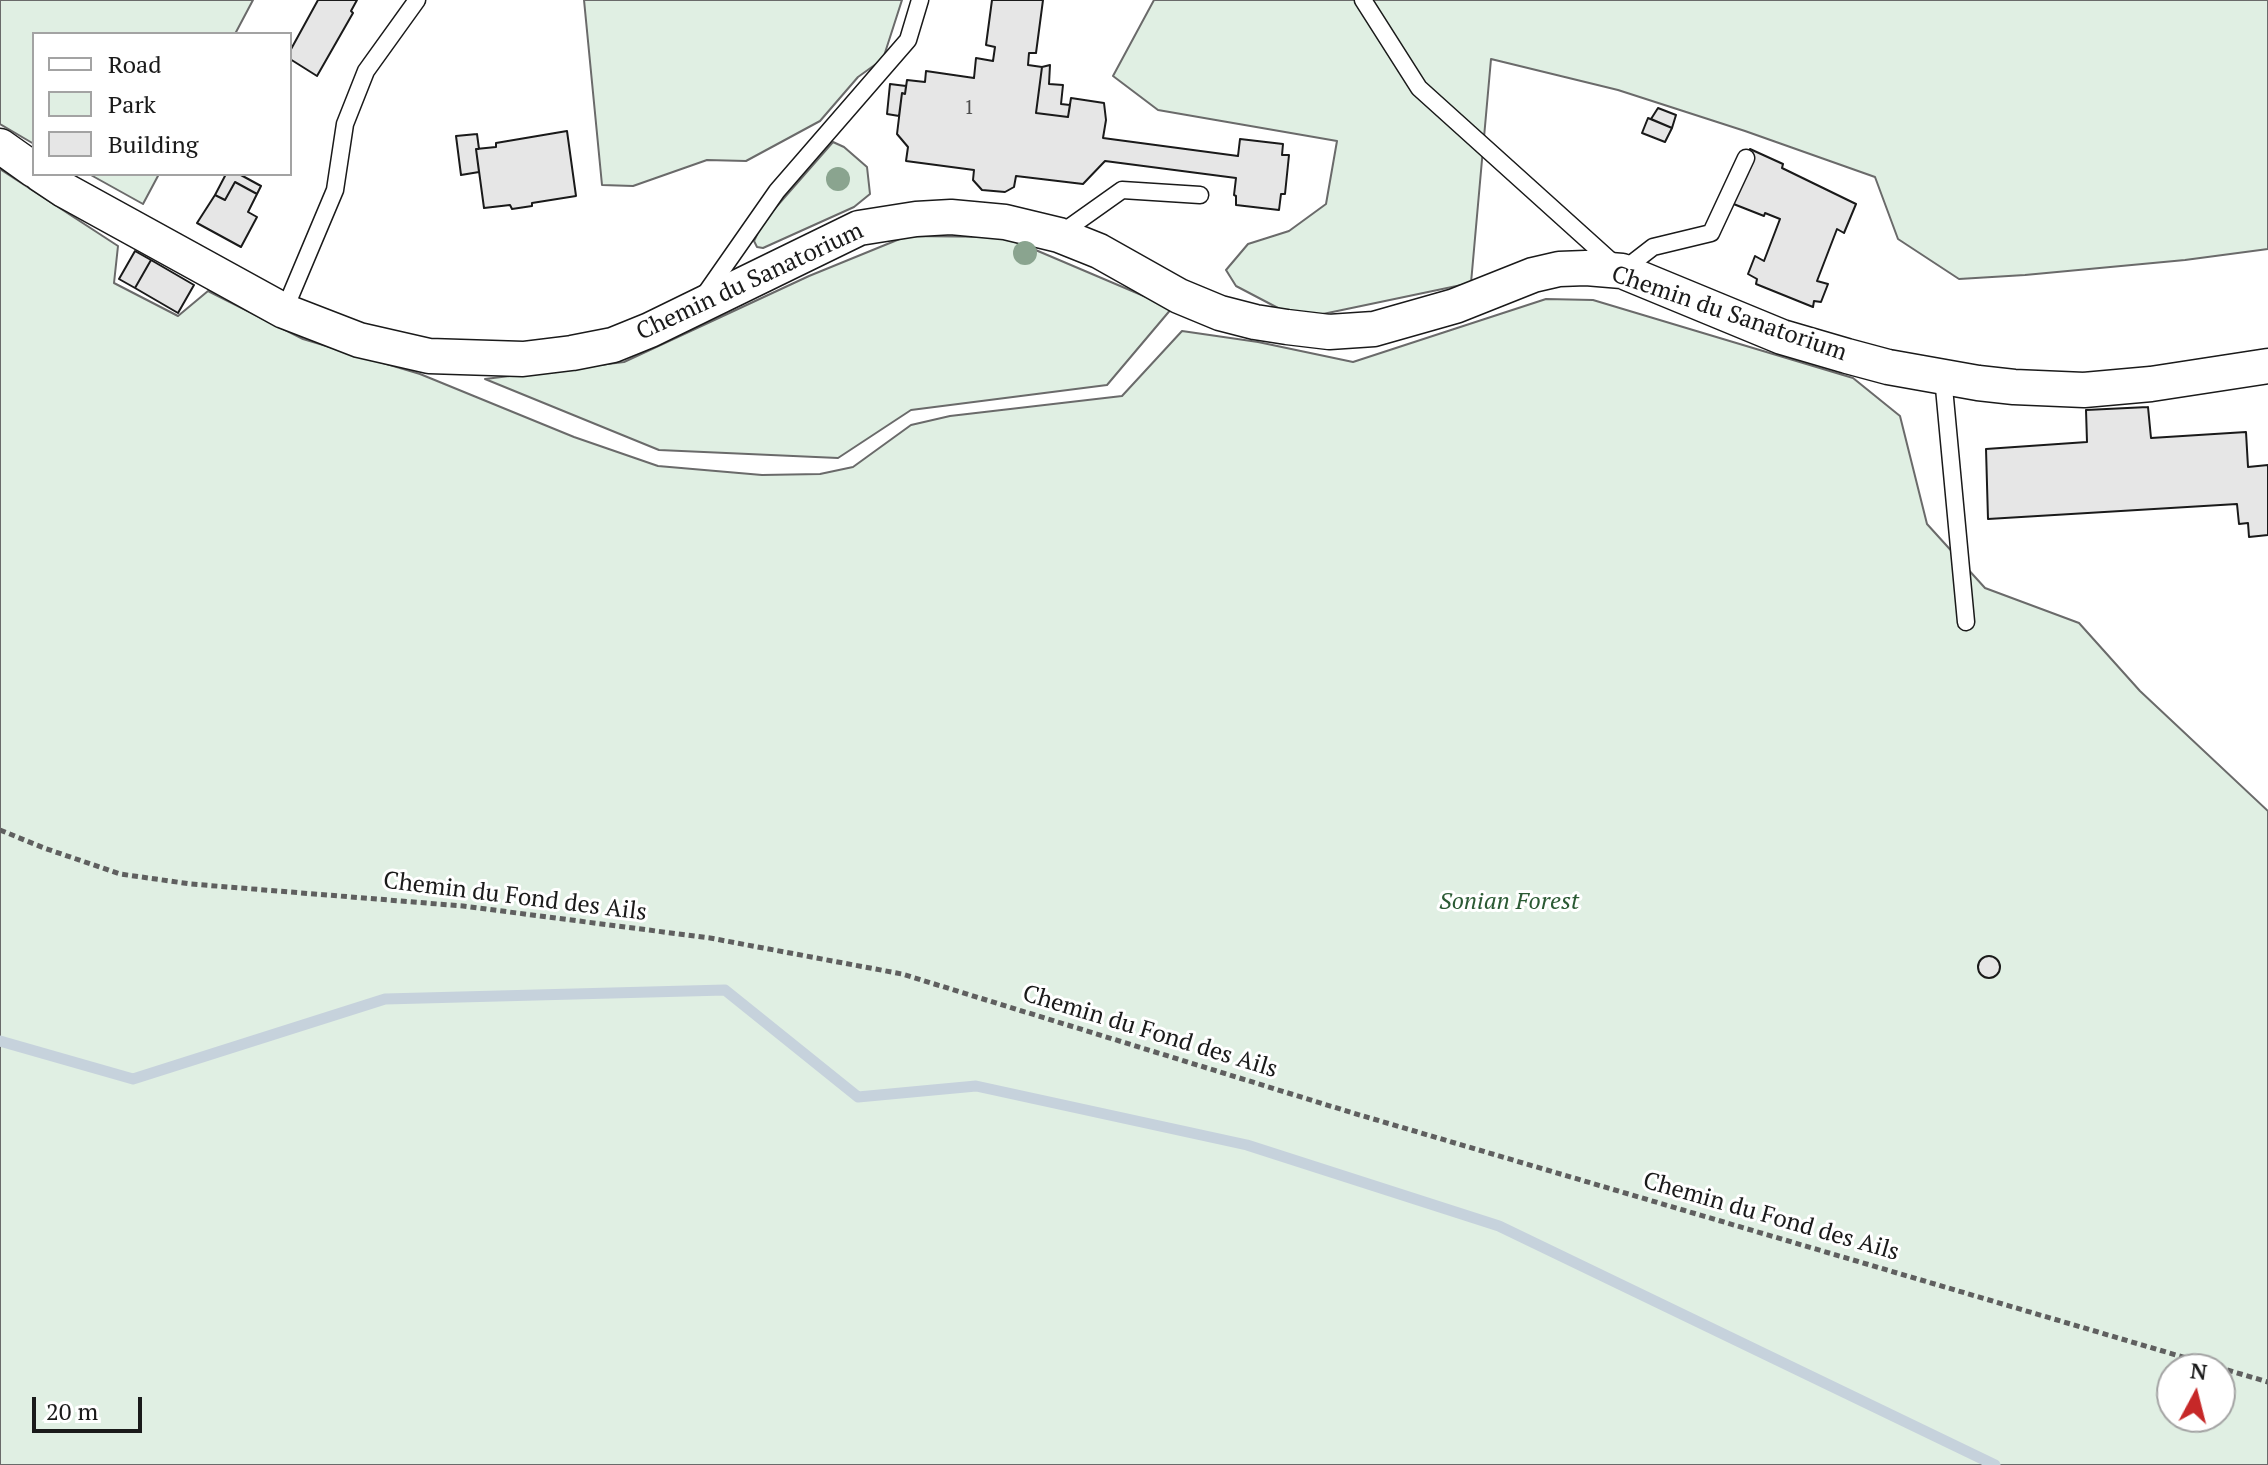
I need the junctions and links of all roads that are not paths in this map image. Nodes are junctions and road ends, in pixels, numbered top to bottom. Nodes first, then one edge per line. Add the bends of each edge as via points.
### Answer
1 (417, 0) edge
2 (920, 0) edge
3 (1363, 0) edge
4 (0, 146) edge
5 (1746, 158) dead end
6 (32, 169) edge
7 (43, 176) edge
8 (1200, 195) dead end
9 (1059, 235) junction
10 (1622, 271) junction
11 (697, 305) junction
12 (284, 311) junction
13 (2268, 366) edge
14 (1943, 377) junction
15 (1966, 622) dead end

1 - 12 lane via 366,71 345,124 335,190
2 - 11 lane via 908,40 777,191
3 - 10 lane via 1419,88
4 - 6 street
5 - 10 lane via 1711,233 1653,247
7 - 12 street, Chemin du Sanatorium
8 - 9 lane via 1122,190
9 - 10 street, Chemin du Sanatorium via 1220,313 1329,332 1374,329 1559,269
9 - 11 street, Chemin du Sanatorium via 951,217 859,228
10 - 14 street, Chemin du Sanatorium via 1782,337
11 - 12 street, Chemin du Sanatorium via 613,345 523,359 429,356 359,340
13 - 14 street, Chemin du Sanatorium via 2084,390
14 - 15 lane

